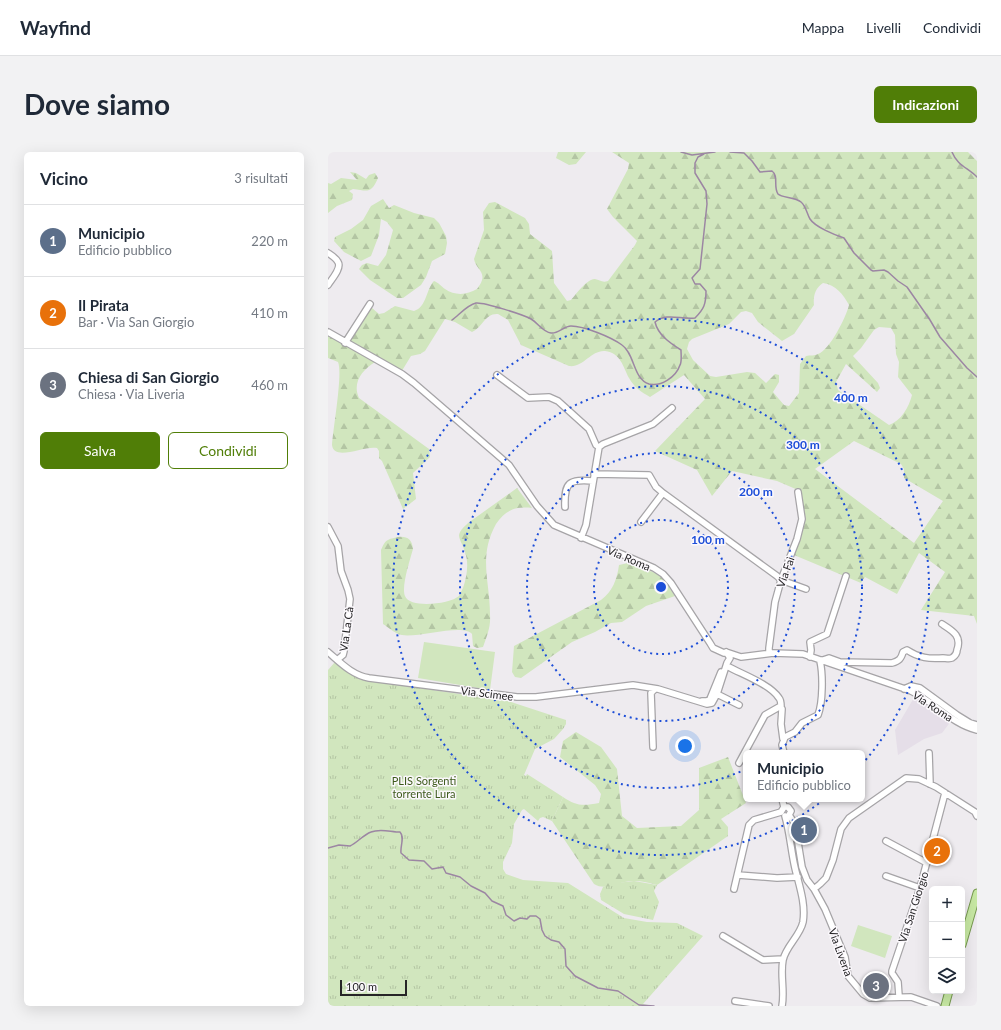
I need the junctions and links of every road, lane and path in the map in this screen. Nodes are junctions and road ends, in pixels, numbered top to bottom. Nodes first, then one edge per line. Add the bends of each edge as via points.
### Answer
1 (328, 253) edge
2 (328, 285) edge
3 (370, 304) dead end
4 (328, 332) edge
5 (345, 343) junction
6 (497, 375) dead end
7 (672, 408) dead end
8 (599, 447) junction
9 (594, 474) junction
10 (593, 481) junction
11 (662, 492) junction
12 (798, 492) dead end
13 (565, 507) dead end
14 (641, 522) dead end
15 (328, 527) edge
16 (581, 538) junction
17 (846, 576) dead end
18 (781, 580) junction
19 (806, 589) dead end
20 (942, 624) dead end
21 (328, 652) edge
22 (726, 652) junction
23 (769, 653) junction
24 (810, 657) junction
25 (337, 660) junction
26 (820, 660) junction
27 (727, 666) junction
28 (655, 689) junction
29 (904, 689) junction
30 (717, 694) junction
31 (710, 701) junction
32 (739, 705) dead end
33 (781, 707) junction
34 (977, 725) edge
35 (977, 730) edge
36 (783, 739) junction
37 (653, 747) dead end
38 (746, 750) edge
39 (783, 750) edge
40 (929, 752) dead end
41 (743, 755) edge
42 (739, 762) dead end
43 (930, 784) junction
44 (945, 793) junction
45 (782, 802) edge
46 (782, 810) junction
47 (787, 816) junction
48 (977, 816) edge
49 (886, 841) dead end
50 (927, 863) junction
51 (738, 875) junction
52 (886, 876) dead end
53 (798, 877) junction
54 (920, 888) junction
55 (734, 889) dead end
56 (814, 889) junction
57 (977, 893) edge
58 (965, 935) edge
59 (723, 936) dead end
60 (783, 959) junction
61 (948, 994) edge
62 (899, 996) junction
63 (735, 1001) dead end
64 (769, 1006) edge
65 (782, 1006) edge
66 (937, 1006) edge
67 (945, 1006) edge

1 - 2 street via 339,265
3 - 5 street
4 - 5 street, Via Roma
5 - 16 street, Via Roma via 414,382 509,465 549,521
6 - 8 street via 528,398 549,397 558,401 588,429
7 - 8 street via 653,424
8 - 9 street
9 - 10 street
9 - 11 street via 649,474
10 - 13 street via 569,483
10 - 16 street via 586,525
11 - 14 street
11 - 18 street
12 - 18 street, Via Faì via 802,518 797,539
15 - 25 street, Via La Cà via 338,546 341,571 350,600 344,651
16 - 22 street, Via Roma via 663,574 713,648
17 - 24 street via 826,634 810,642
18 - 19 street
18 - 23 street, Via Faì via 774,602
20 - 26 street via 954,631 959,642 956,654 952,658 929,659 914,655 908,650 903,652 902,658 892,663 840,662 829,658
21 - 25 street, Via Scimee
22 - 23 street, Via Roma via 741,657
22 - 27 street via 730,658
22 - 31 street via 727,662
23 - 24 street, Via Roma via 803,654
24 - 26 street, Via Roma
25 - 28 street, Via Scimee via 362,676 507,696 536,697 633,685
26 - 29 street, Via Roma
26 - 36 street via 822,671 818,715 802,723 795,732
27 - 30 street
27 - 33 street via 769,687 780,700
28 - 31 street, Via Scimee via 695,700
28 - 37 street via 651,693
29 - 34 street via 911,686 920,688 957,715
29 - 35 street, Via Roma via 919,695 957,721
30 - 31 street via 714,700
30 - 32 street
33 - 36 street
33 - 38 street via 765,715
36 - 39 street
40 - 43 street
41 - 42 street
43 - 44 street
43 - 56 street via 919,778 906,778 849,818 841,829 826,878
44 - 48 street via 975,812
44 - 50 street, Via San Giorgio
45 - 46 street
46 - 47 street via 783,815
46 - 47 street via 787,807 790,810
46 - 51 street via 748,824
47 - 53 street
47 - 56 street, Via Liveria via 795,824 802,868
49 - 50 street
50 - 54 street, Via San Giorgio
51 - 53 street
51 - 55 street
52 - 54 street
53 - 60 street via 802,923
54 - 62 street, Via San Giorgio via 892,970 898,982
56 - 62 street, Via Liveria via 845,957 848,976 863,994 870,998
57 - 58 main road
59 - 60 street via 763,960
60 - 65 street
61 - 67 main road
62 - 66 street, Via Liveria via 911,997
63 - 64 street

